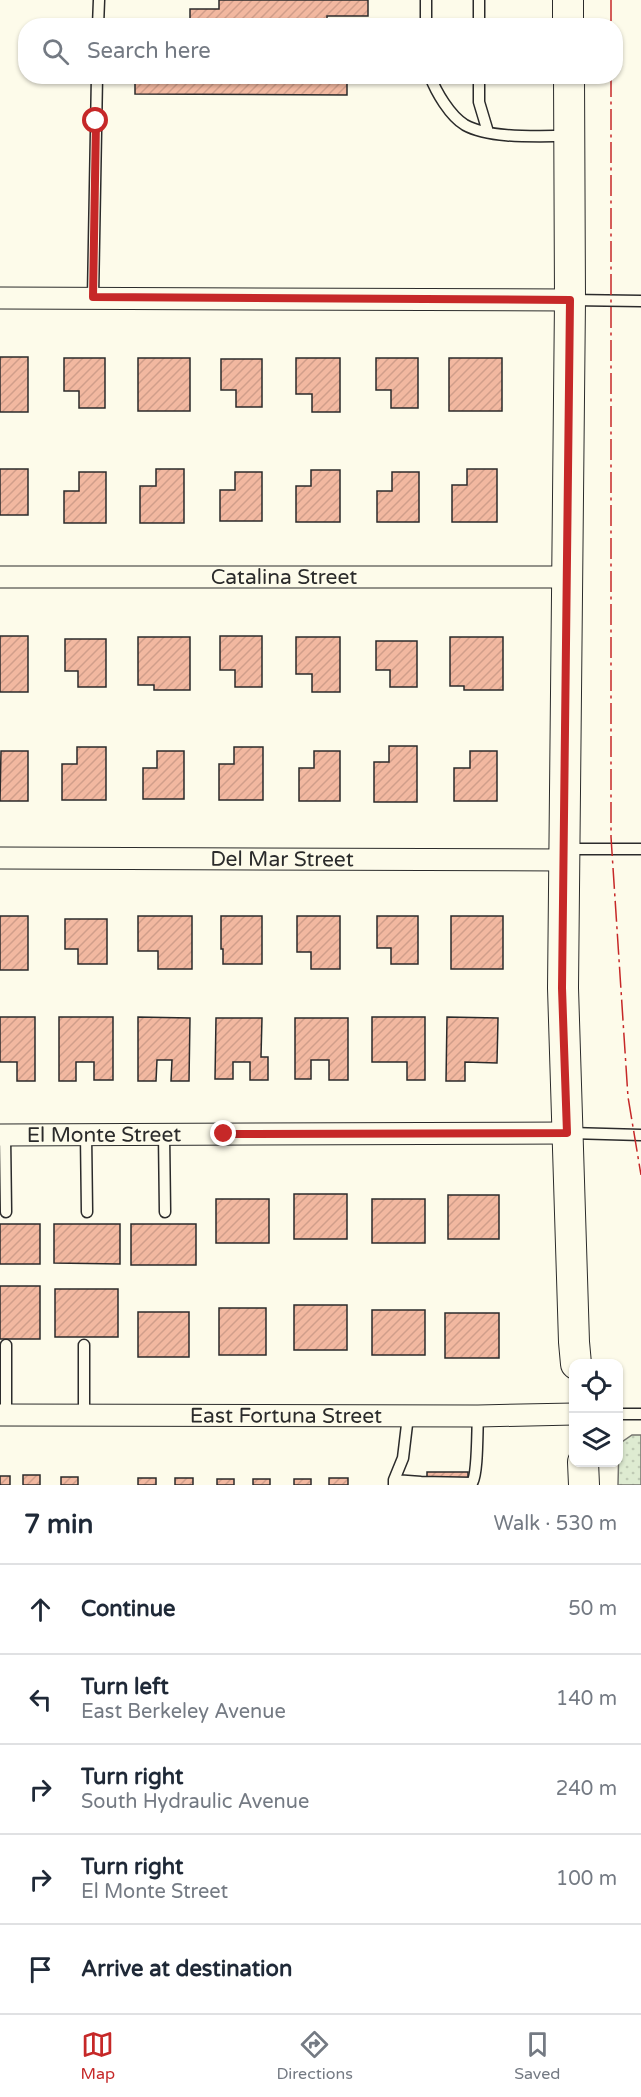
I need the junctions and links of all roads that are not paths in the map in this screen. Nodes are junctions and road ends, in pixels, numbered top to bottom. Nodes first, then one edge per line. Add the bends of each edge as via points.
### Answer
1 (99, 0) edge
2 (426, 0) edge
3 (479, 0) edge
4 (568, 0) edge
5 (98, 18) edge
6 (426, 18) edge
7 (479, 18) edge
8 (568, 18) edge
9 (97, 84) edge
10 (433, 84) edge
11 (479, 84) edge
12 (569, 84) edge
13 (488, 132) junction
14 (569, 136) junction
15 (93, 297) junction
16 (0, 298) edge
17 (570, 300) junction
18 (641, 301) edge
19 (0, 578) edge
20 (568, 578) junction
21 (641, 849) edge
22 (564, 854) junction
23 (0, 858) edge
24 (567, 1133) junction
25 (86, 1134) junction
26 (164, 1134) junction
27 (3, 1135) edge
28 (641, 1135) edge
29 (6, 1212) dead end
30 (87, 1212) dead end
31 (165, 1212) dead end
32 (6, 1345) dead end
33 (84, 1345) dead end
34 (575, 1359) edge
35 (569, 1414) edge
36 (623, 1414) edge
37 (641, 1414) edge
38 (3, 1415) edge
39 (84, 1415) junction
40 (408, 1416) junction
41 (478, 1416) junction
42 (583, 1467) edge
43 (394, 1482) edge
44 (584, 1485) edge

1 - 5 lane
2 - 6 lane
3 - 7 lane
4 - 8 street
9 - 15 lane
10 - 13 lane via 447,107 465,125
11 - 13 lane via 479,102
12 - 14 street
13 - 14 lane
14 - 17 street
15 - 16 street
15 - 17 street
17 - 18 lane
17 - 20 street
19 - 20 street, Catalina Street
20 - 22 street
21 - 22 lane
22 - 23 street, Del Mar Street
22 - 24 street via 562,988
24 - 26 street, El Monte Street
24 - 28 lane
24 - 34 street
25 - 26 street, El Monte Street
25 - 27 street, El Monte Street
25 - 30 lane
26 - 31 lane
27 - 29 lane
32 - 38 lane
33 - 39 lane
35 - 41 street, East Fortuna Street
36 - 37 lane
38 - 39 street, East Fortuna Street
39 - 40 street, East Fortuna Street
40 - 41 street, East Fortuna Street
40 - 43 lane via 403,1458
41 - 43 lane via 476,1477 472,1483
42 - 44 street

